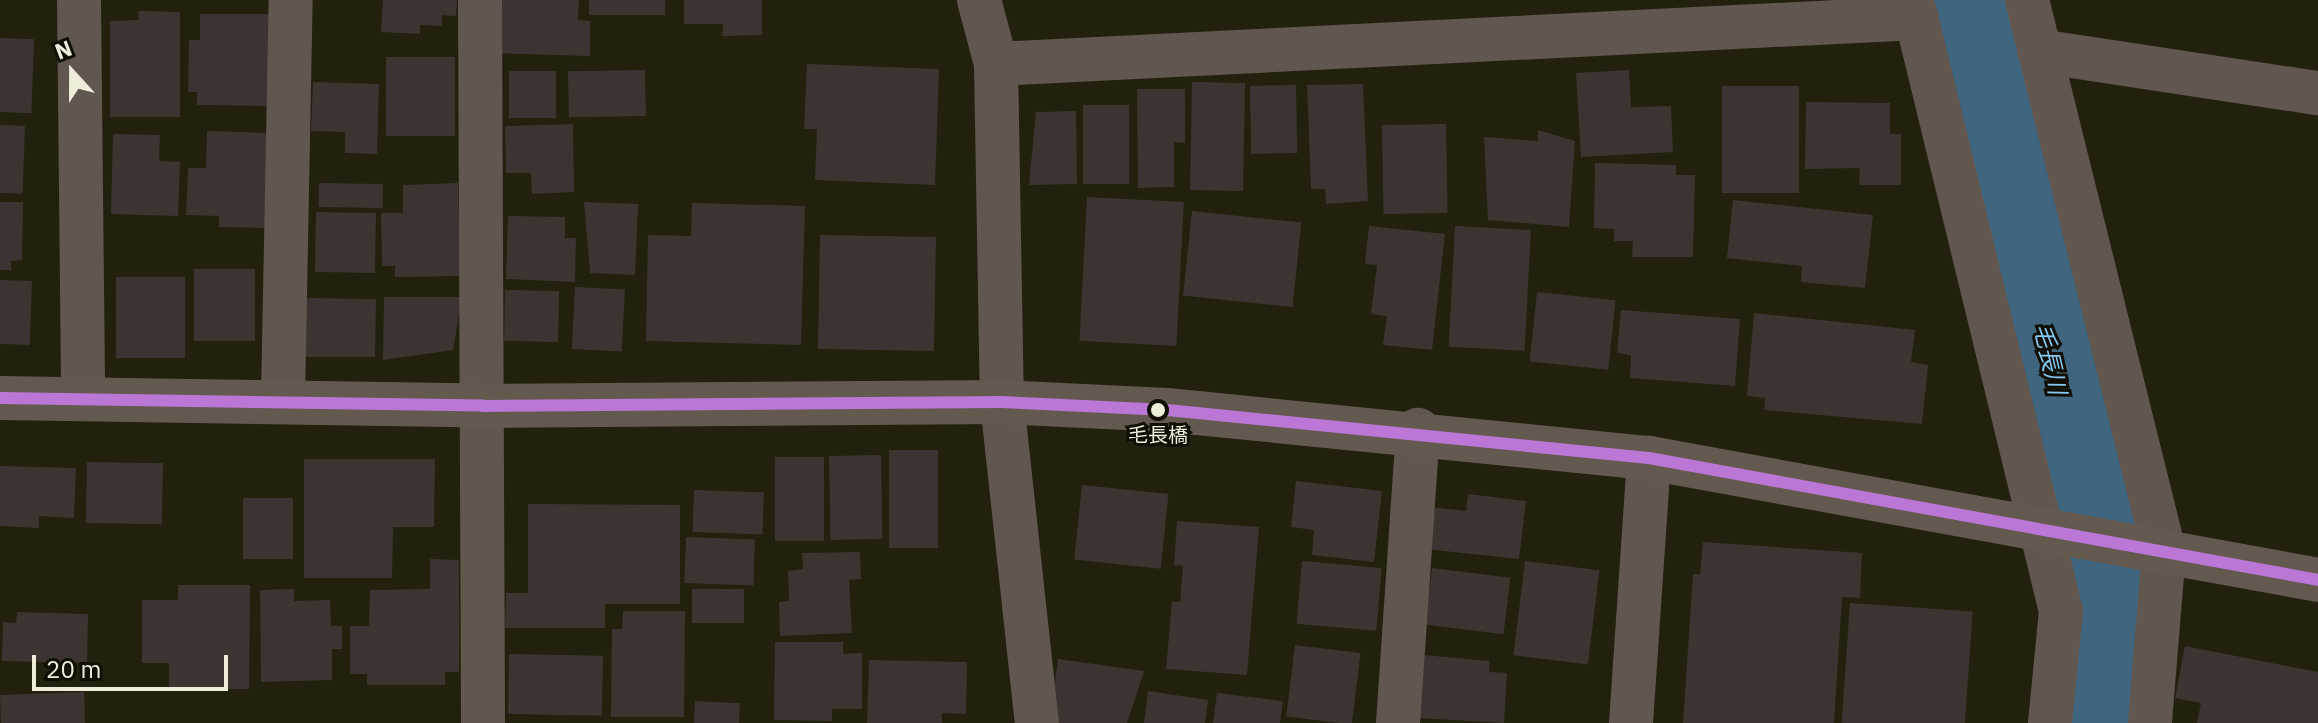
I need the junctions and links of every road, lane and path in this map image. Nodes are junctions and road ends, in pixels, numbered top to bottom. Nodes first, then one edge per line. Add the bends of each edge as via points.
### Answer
1 (79, 0) edge
2 (291, 0) edge
3 (480, 0) edge
4 (979, 0) edge
5 (2027, 0) edge
6 (1915, 9) edge
7 (2039, 51) junction
8 (996, 64) junction
9 (2318, 93) edge
10 (0, 398) edge
11 (83, 398) junction
12 (283, 399) junction
13 (1002, 402) junction
14 (483, 406) junction
15 (1418, 430) junction
16 (1649, 458) junction
17 (2056, 534) junction
18 (2153, 550) junction
19 (2318, 580) edge
20 (483, 723) edge
21 (1037, 723) edge
22 (1398, 723) edge
23 (1631, 723) edge
24 (2050, 723) edge
25 (2150, 723) edge

1 - 11 street
2 - 12 street
3 - 14 street
4 - 8 street
5 - 7 street
6 - 8 street
6 - 17 street
7 - 9 street
7 - 18 street
8 - 13 street
10 - 11 street
11 - 12 street
12 - 14 street
13 - 14 street
13 - 15 street
13 - 21 street
14 - 20 street
15 - 16 street
15 - 22 street
16 - 17 street
16 - 23 street
17 - 18 street
17 - 24 street via 2061,611
18 - 19 street
18 - 25 street

